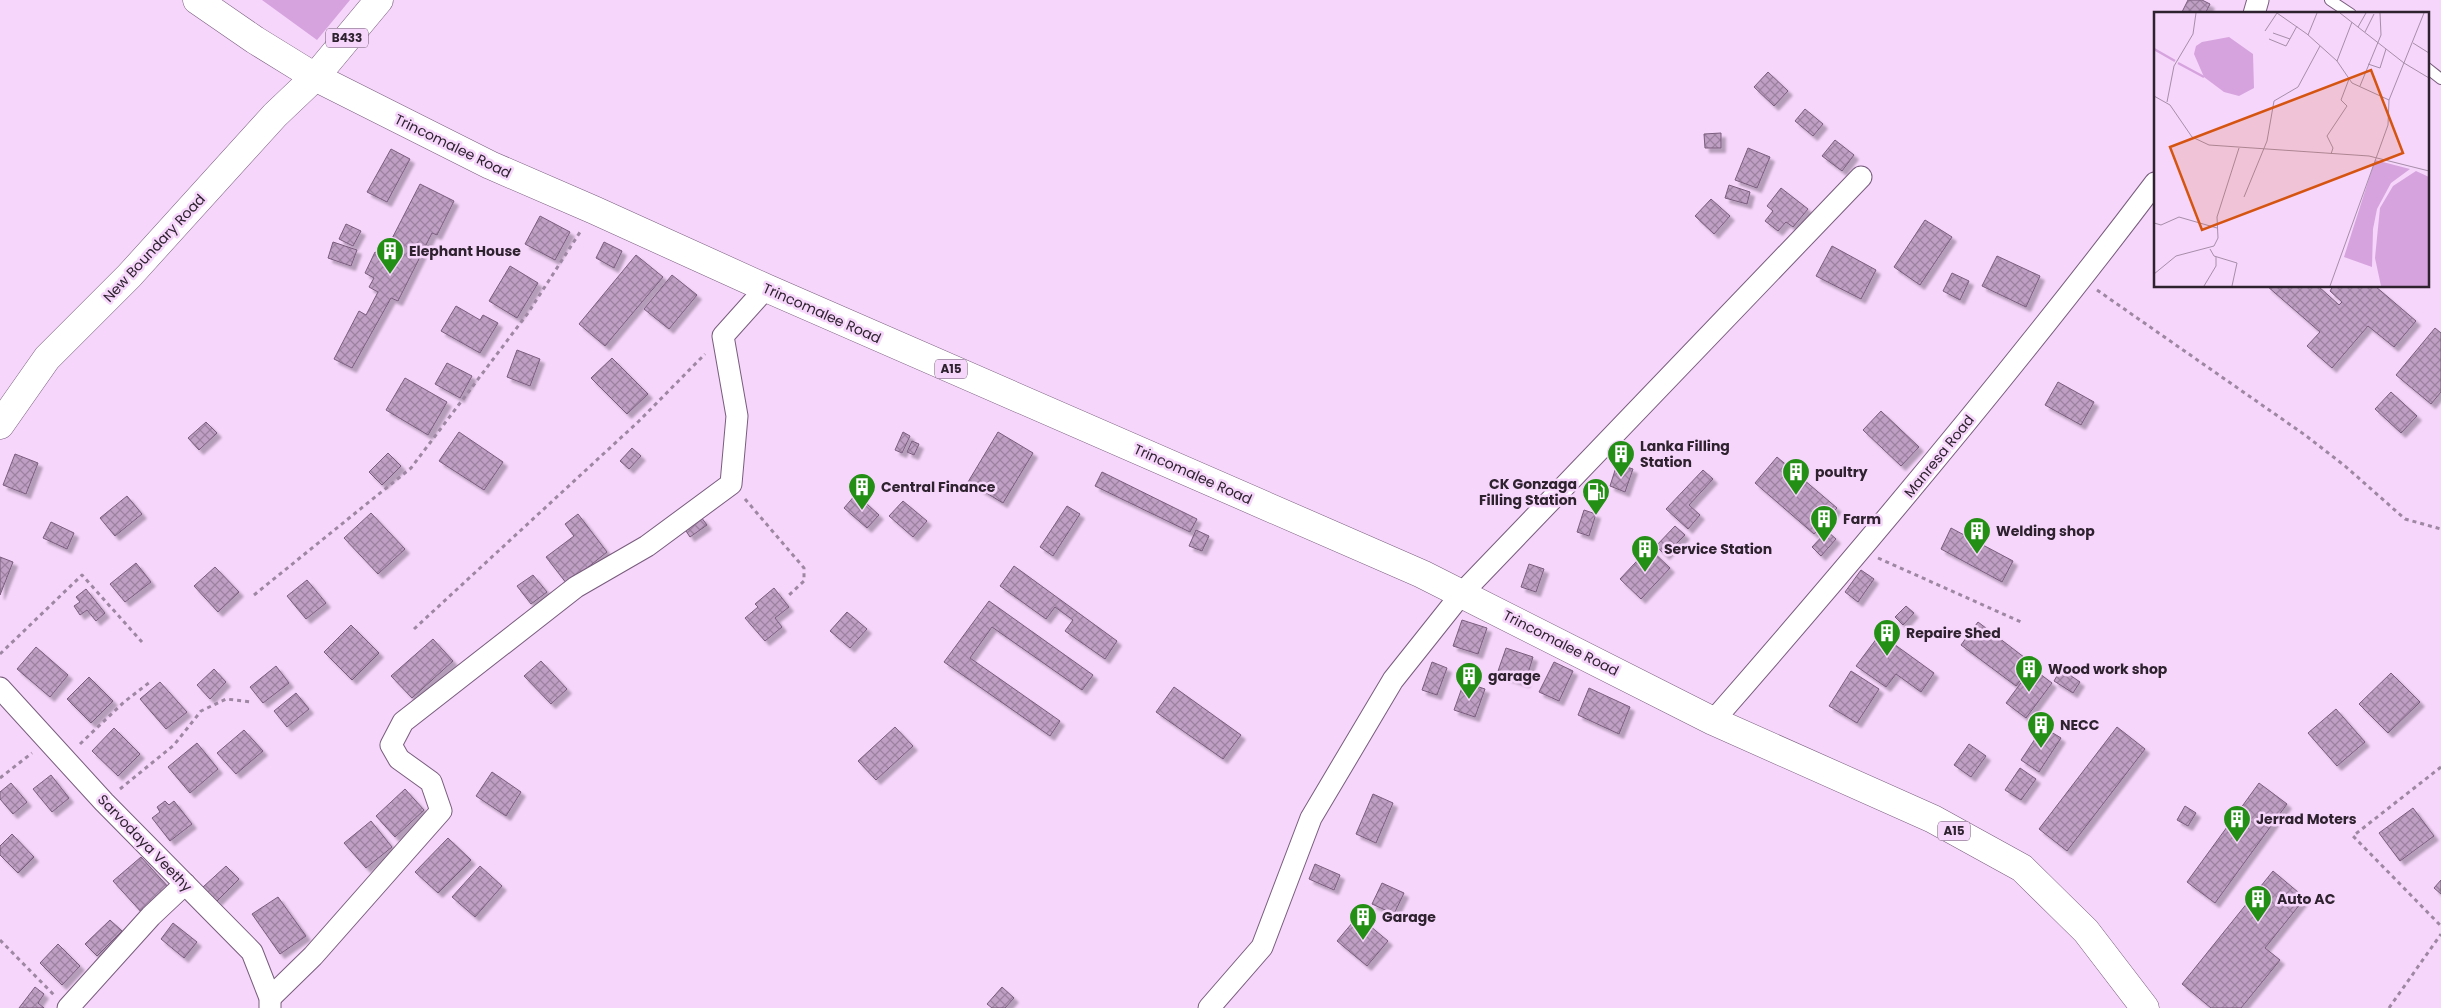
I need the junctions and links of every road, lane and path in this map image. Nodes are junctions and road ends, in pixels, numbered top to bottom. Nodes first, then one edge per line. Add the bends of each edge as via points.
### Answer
1 (197, 0) edge
2 (379, 0) edge
3 (2330, 0) edge
4 (2348, 12) edge
5 (2428, 69) edge
6 (315, 77) junction
7 (2441, 79) edge
8 (1861, 177) dead end
9 (2154, 184) edge
10 (594, 210) junction
11 (2082, 279) junction
12 (766, 288) junction
13 (723, 336) junction
14 (0, 425) edge
15 (732, 484) junction
16 (2441, 529) edge
17 (1862, 550) junction
18 (1463, 592) junction
19 (789, 595) dead end
20 (254, 596) dead end
21 (2021, 622) dead end
22 (414, 629) dead end
23 (142, 642) dead end
24 (0, 654) edge
25 (150, 682) dead end
26 (0, 688) edge
27 (252, 702) dead end
28 (1713, 721) junction
29 (49, 741) junction
30 (65, 759) junction
31 (2441, 767) edge
32 (0, 778) edge
33 (104, 802) junction
34 (185, 884) junction
35 (2441, 926) edge
36 (2441, 934) edge
37 (0, 940) edge
38 (270, 1003) edge
39 (64, 1005) edge
40 (1209, 1008) edge
41 (2145, 1008) edge
42 (2389, 1008) edge

1 - 6 main road, Trincomalee Road / A15
2 - 6 main road, B433
3 - 4 lane
5 - 7 lane
6 - 10 main road, Trincomalee Road / A15 via 490,166
6 - 14 main road, New Boundary Road via 276,115 129,276 47,358
8 - 18 street
9 - 11 street, Manresa Road
10 - 12 main road, Trincomalee Road / A15
10 - 20 path via 528,313 411,468
11 - 16 path via 2305,435 2405,519
11 - 17 street, Manresa Road
12 - 13 street
12 - 18 main road, Trincomalee Road / A15
13 - 15 street via 737,416
13 - 22 path via 639,421
15 - 19 path via 804,568 804,581
15 - 38 street via 647,546 576,586 403,722 392,745 399,759 431,782 441,812
17 - 21 path
17 - 28 street, Manresa Road
18 - 28 main road, Trincomalee Road / A15
18 - 40 street via 1393,680 1312,818 1262,947
23 - 24 path via 82,574
25 - 30 path via 124,702
26 - 29 street, Sarvodaya Veethy
27 - 33 path via 226,699 201,711 174,745
28 - 41 main road, Trincomalee Road / A15 via 1933,820 2022,868 2086,931
29 - 30 street, Sarvodaya Veethy
29 - 32 path
30 - 33 street, Sarvodaya Veethy
31 - 35 path via 2353,836
33 - 34 street, Sarvodaya Veethy
34 - 38 street, Sarvodaya Veethy via 252,952
34 - 39 street
36 - 42 path
37 - 39 path

